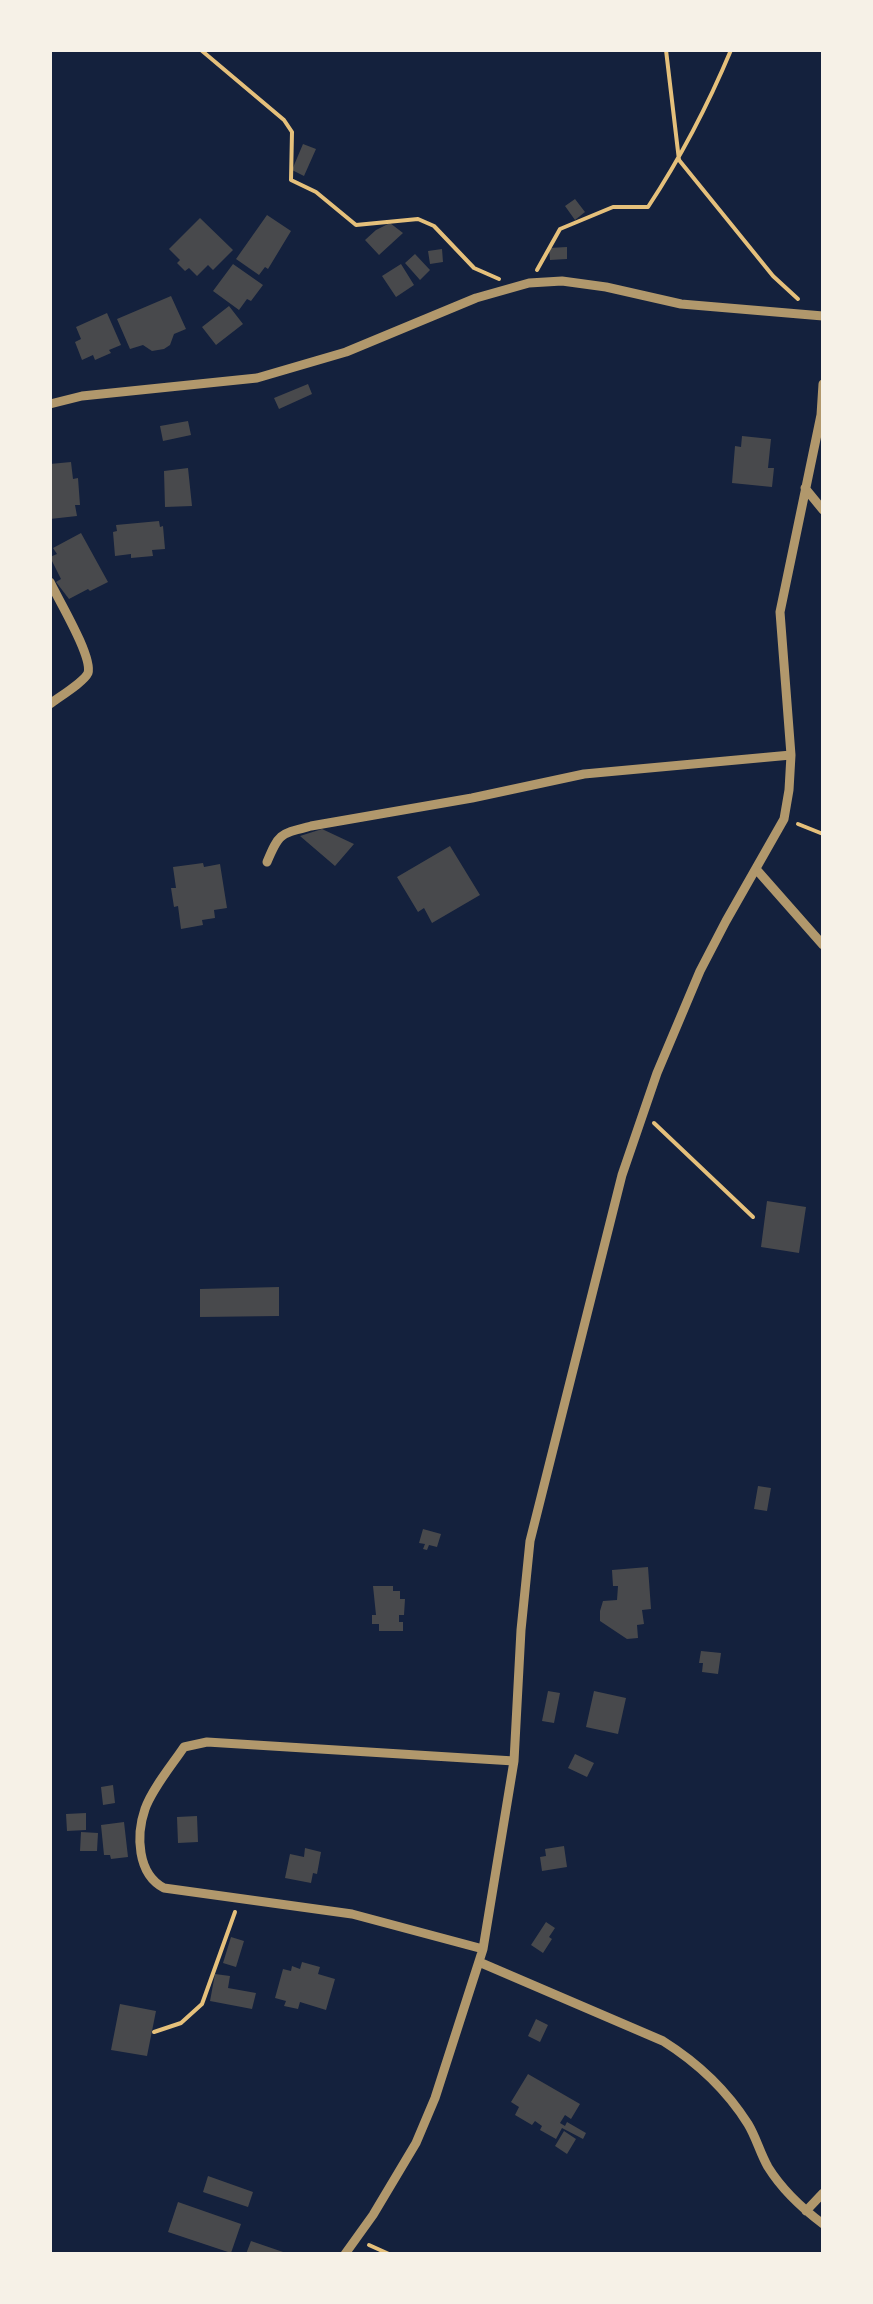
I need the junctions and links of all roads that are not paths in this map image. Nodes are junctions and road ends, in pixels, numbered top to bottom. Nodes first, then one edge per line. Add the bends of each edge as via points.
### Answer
1 (819, 316) edge
2 (823, 384) edge
3 (50, 404) edge
4 (806, 488) junction
5 (823, 510) edge
6 (50, 582) edge
7 (50, 704) edge
8 (791, 754) junction
9 (267, 862) dead end
10 (756, 869) junction
11 (823, 945) edge
12 (514, 1761) junction
13 (483, 1948) junction
14 (479, 1962) junction
15 (823, 2193) edge
16 (806, 2211) junction
17 (823, 2224) edge
18 (345, 2254) edge

1 - 3 street via 680,304 562,281 529,283 257,378
2 - 4 street
4 - 5 street
4 - 8 street via 780,612
6 - 7 street via 89,670
8 - 9 street via 584,774 311,826 277,839
8 - 10 street via 784,819
10 - 11 street
10 - 12 street via 700,971 622,1175 530,1542
12 - 13 street
12 - 13 street via 207,1742 184,1747 146,1807 140,1836 144,1869 164,1888 352,1914
13 - 14 street
14 - 16 street via 690,2058 749,2125 768,2168
14 - 18 street via 416,2144
15 - 16 street
16 - 17 street

